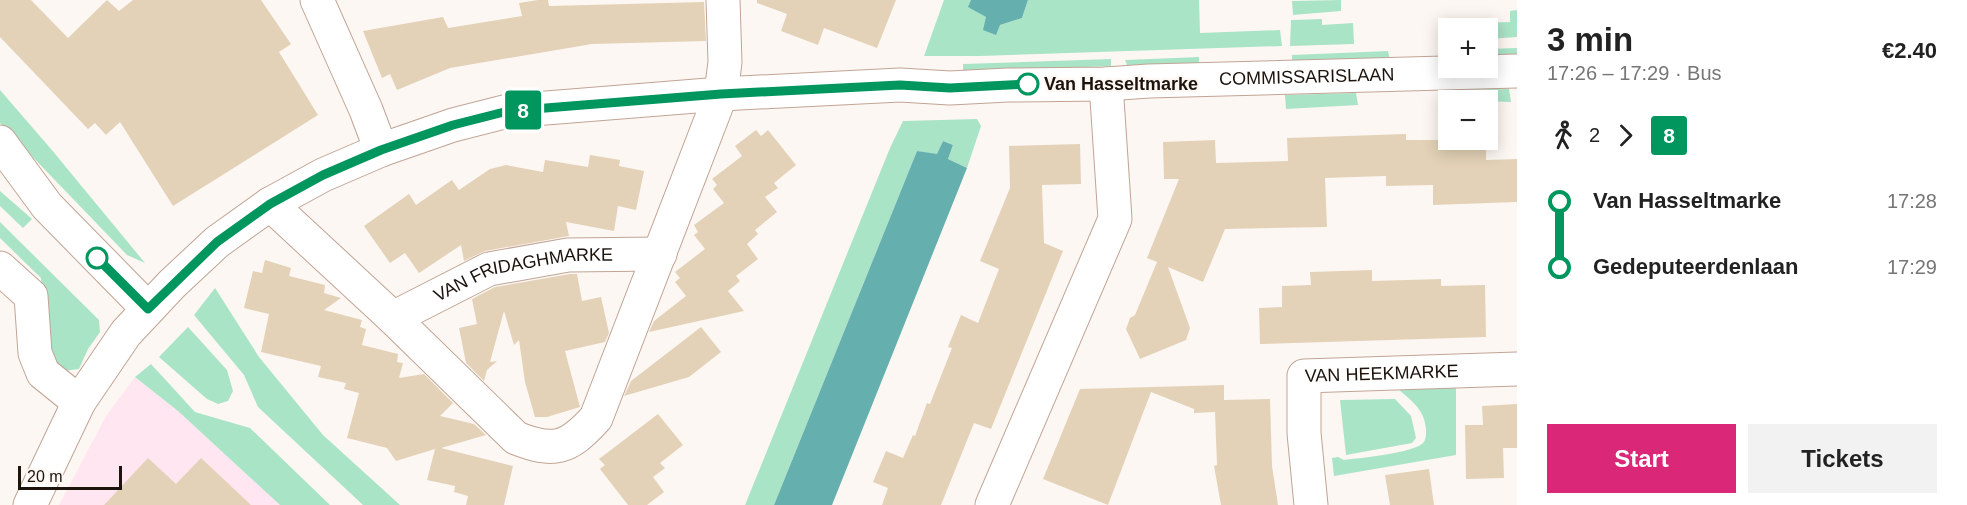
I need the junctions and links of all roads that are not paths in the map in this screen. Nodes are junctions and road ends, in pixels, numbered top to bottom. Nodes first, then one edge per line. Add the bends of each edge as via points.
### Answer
1 (317, 0) edge
2 (723, 0) edge
3 (1517, 70) edge
4 (1106, 84) junction
5 (721, 94) junction
6 (0, 142) edge
7 (381, 150) junction
8 (0, 176) edge
9 (270, 204) junction
10 (47, 207) junction
11 (660, 254) junction
12 (0, 268) edge
13 (148, 309) junction
14 (393, 318) junction
15 (1517, 369) edge
16 (79, 402) junction
17 (30, 505) edge
18 (992, 505) edge
19 (1311, 505) edge

1 - 7 street
2 - 5 street via 725,62
3 - 4 street, COMMISSARISLAAN
4 - 5 street, COMMISSARISLAAN via 950,88 900,85
4 - 18 street via 1115,219
5 - 7 street, COMMISSARISLAAN via 508,111
5 - 11 street
6 - 10 street
7 - 9 street, COMMISSARISLAAN
8 - 10 street
9 - 13 street, COMMISSARISLAAN via 217,242
9 - 14 street
10 - 13 street
11 - 14 street, VAN FRIDAGHMARKE via 568,255 489,269
11 - 14 street via 596,418 580,436 557,447 535,446 516,438
12 - 16 street via 31,296 35,353 43,373
13 - 16 street, COMMISSARISLAAN via 126,333
15 - 19 street, VAN HEEKMARKE via 1304,376 1304,433
16 - 17 street, COMMISSARISLAAN

